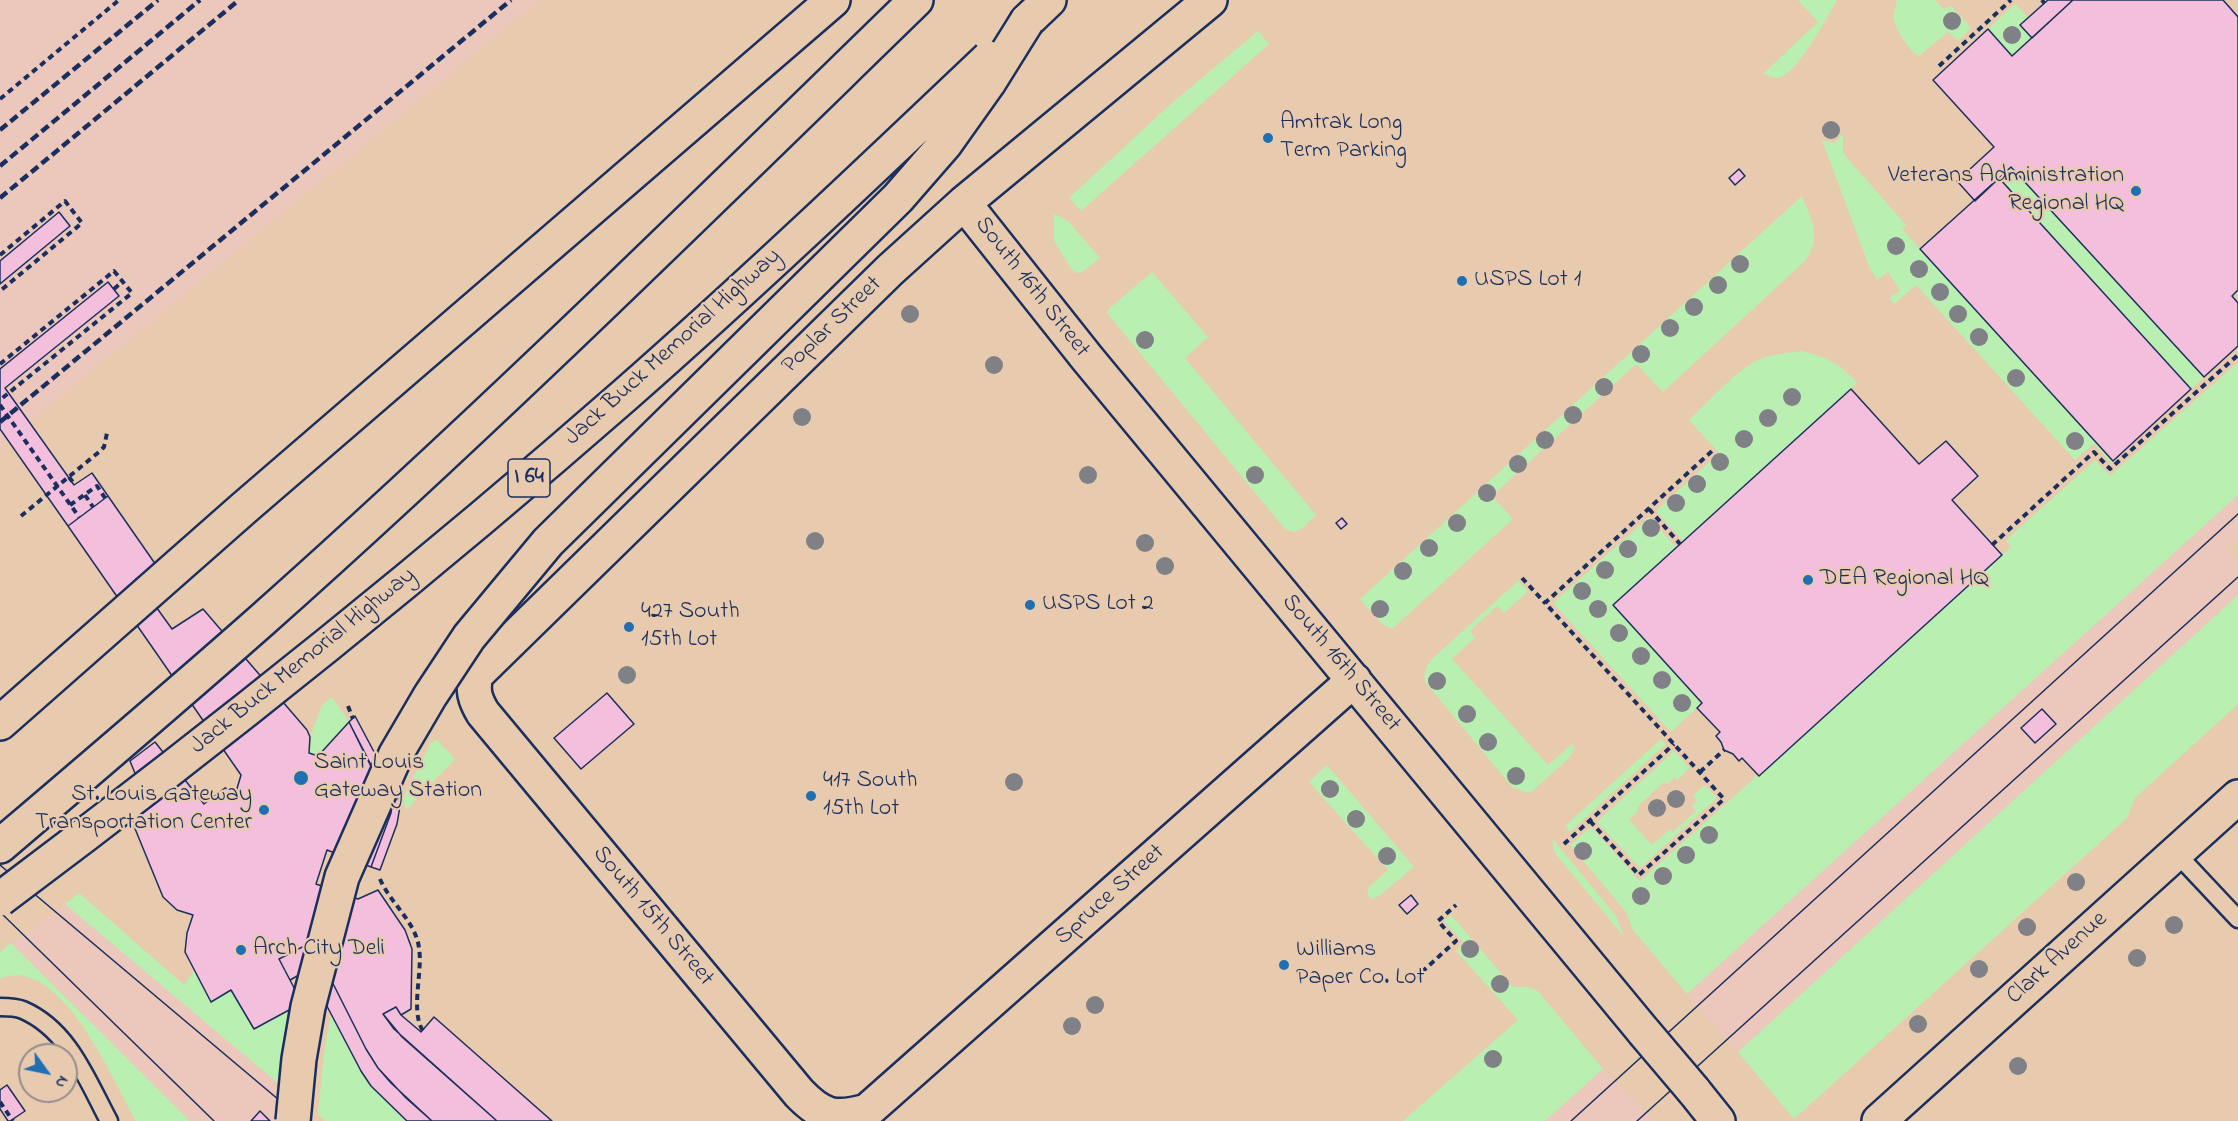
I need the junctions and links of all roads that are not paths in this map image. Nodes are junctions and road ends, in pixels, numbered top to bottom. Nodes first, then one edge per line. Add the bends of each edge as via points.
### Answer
1 (833, 0) edge
2 (916, 0) edge
3 (1210, 0) edge
4 (1038, 11) edge
5 (964, 203) junction
6 (476, 675) joint
7 (1354, 680) junction
8 (0, 723) edge
9 (2238, 797) edge
10 (0, 846) edge
11 (2176, 853) junction
12 (0, 899) edge
13 (2238, 919) edge
14 (0, 1007) edge
15 (867, 1111) joint
16 (109, 1121) edge
17 (293, 1121) edge
18 (1718, 1121) edge
19 (1879, 1121) edge

1 - 8 main road
2 - 10 main road via 412,483 262,620
3 - 5 main road, Poplar Street
4 - 12 main road, Jack Buck Memorial Highway / I 64, bridge via 732,298 523,483 278,684
4 - 17 main road, bridge via 945,144 898,198 548,542 469,637 396,754 342,878 308,1007
5 - 6 main road, Poplar Street via 890,270
5 - 7 main road, South 16th Street
6 - 15 main road, South 15th Street via 473,688 483,713 799,1093 827,1115 846,1117
7 - 15 main road, Spruce Street
7 - 18 main road, South 16th Street, bridge
9 - 11 main road, Clark Avenue
11 - 13 lane
11 - 19 main road, Clark Avenue
14 - 16 lane via 21,1009 55,1031 71,1051

